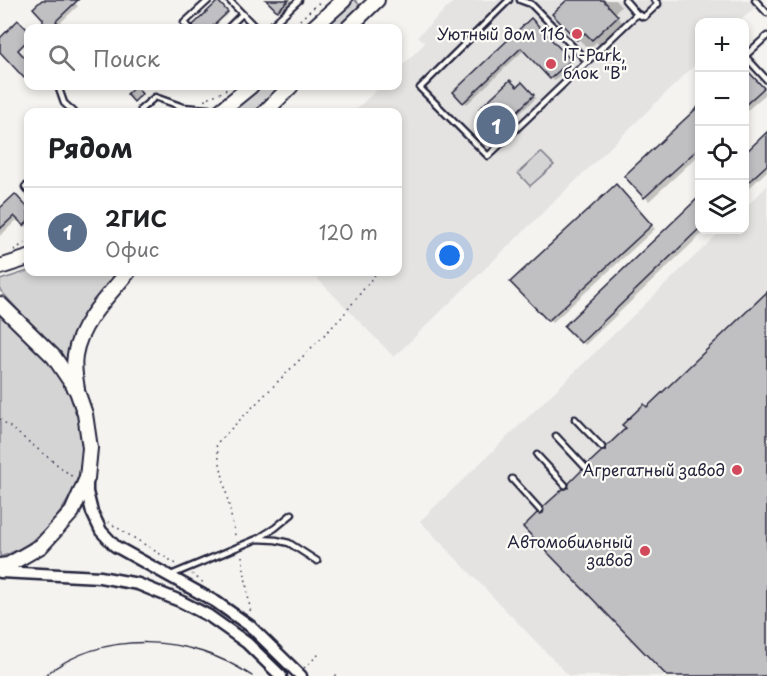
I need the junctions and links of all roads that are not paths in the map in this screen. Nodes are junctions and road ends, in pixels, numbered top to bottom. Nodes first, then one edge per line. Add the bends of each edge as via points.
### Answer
1 (209, 0) edge
2 (229, 0) edge
3 (299, 0) edge
4 (344, 0) edge
5 (364, 0) edge
6 (376, 0) edge
7 (509, 0) edge
8 (520, 0) edge
9 (625, 0) edge
10 (654, 0) edge
11 (755, 0) edge
12 (767, 13) edge
13 (242, 14) junction
14 (637, 14) junction
15 (185, 24) edge
16 (232, 24) edge
17 (252, 24) edge
18 (273, 24) edge
19 (317, 24) edge
20 (352, 24) edge
21 (767, 36) edge
22 (587, 61) junction
23 (767, 80) edge
24 (59, 90) edge
25 (246, 90) edge
26 (287, 90) edge
27 (70, 108) edge
28 (142, 108) edge
29 (190, 108) edge
30 (225, 108) edge
31 (270, 108) edge
32 (24, 259) edge
33 (0, 267) edge
34 (125, 276) edge
35 (0, 304) edge
36 (77, 391) junction
37 (575, 419) dead end
38 (556, 436) dead end
39 (603, 447) dead end
40 (537, 455) dead end
41 (585, 467) dead end
42 (87, 478) junction
43 (512, 479) dead end
44 (565, 485) dead end
45 (540, 510) dead end
46 (292, 514) dead end
47 (257, 539) junction
48 (317, 561) dead end
49 (0, 566) edge
50 (0, 572) edge
51 (169, 577) junction
52 (301, 674) edge
53 (281, 676) edge

1 - 15 lane
2 - 13 lane
3 - 18 lane
4 - 19 main road
5 - 6 main road
6 - 20 main road
7 - 22 lane via 420,88 488,156
8 - 22 lane via 531,4
9 - 14 lane
10 - 14 lane via 658,4 644,17
11 - 12 lane
13 - 16 lane
13 - 17 lane
14 - 22 lane
21 - 23 lane via 745,56
24 - 27 lane
25 - 30 main road
26 - 31 main road
28 - 29 lane via 155,97
32 - 33 main road
34 - 36 main road via 80,338 75,354
35 - 36 main road via 54,357
36 - 42 main road via 90,448
37 - 39 lane
38 - 41 lane
40 - 44 lane
42 - 49 main road via 72,512 41,546
42 - 51 street via 92,512 101,531 115,546
43 - 45 lane
46 - 47 lane
47 - 48 lane via 289,543
47 - 51 lane
50 - 53 street via 100,577 138,584 209,616 247,643
51 - 52 street via 250,626

